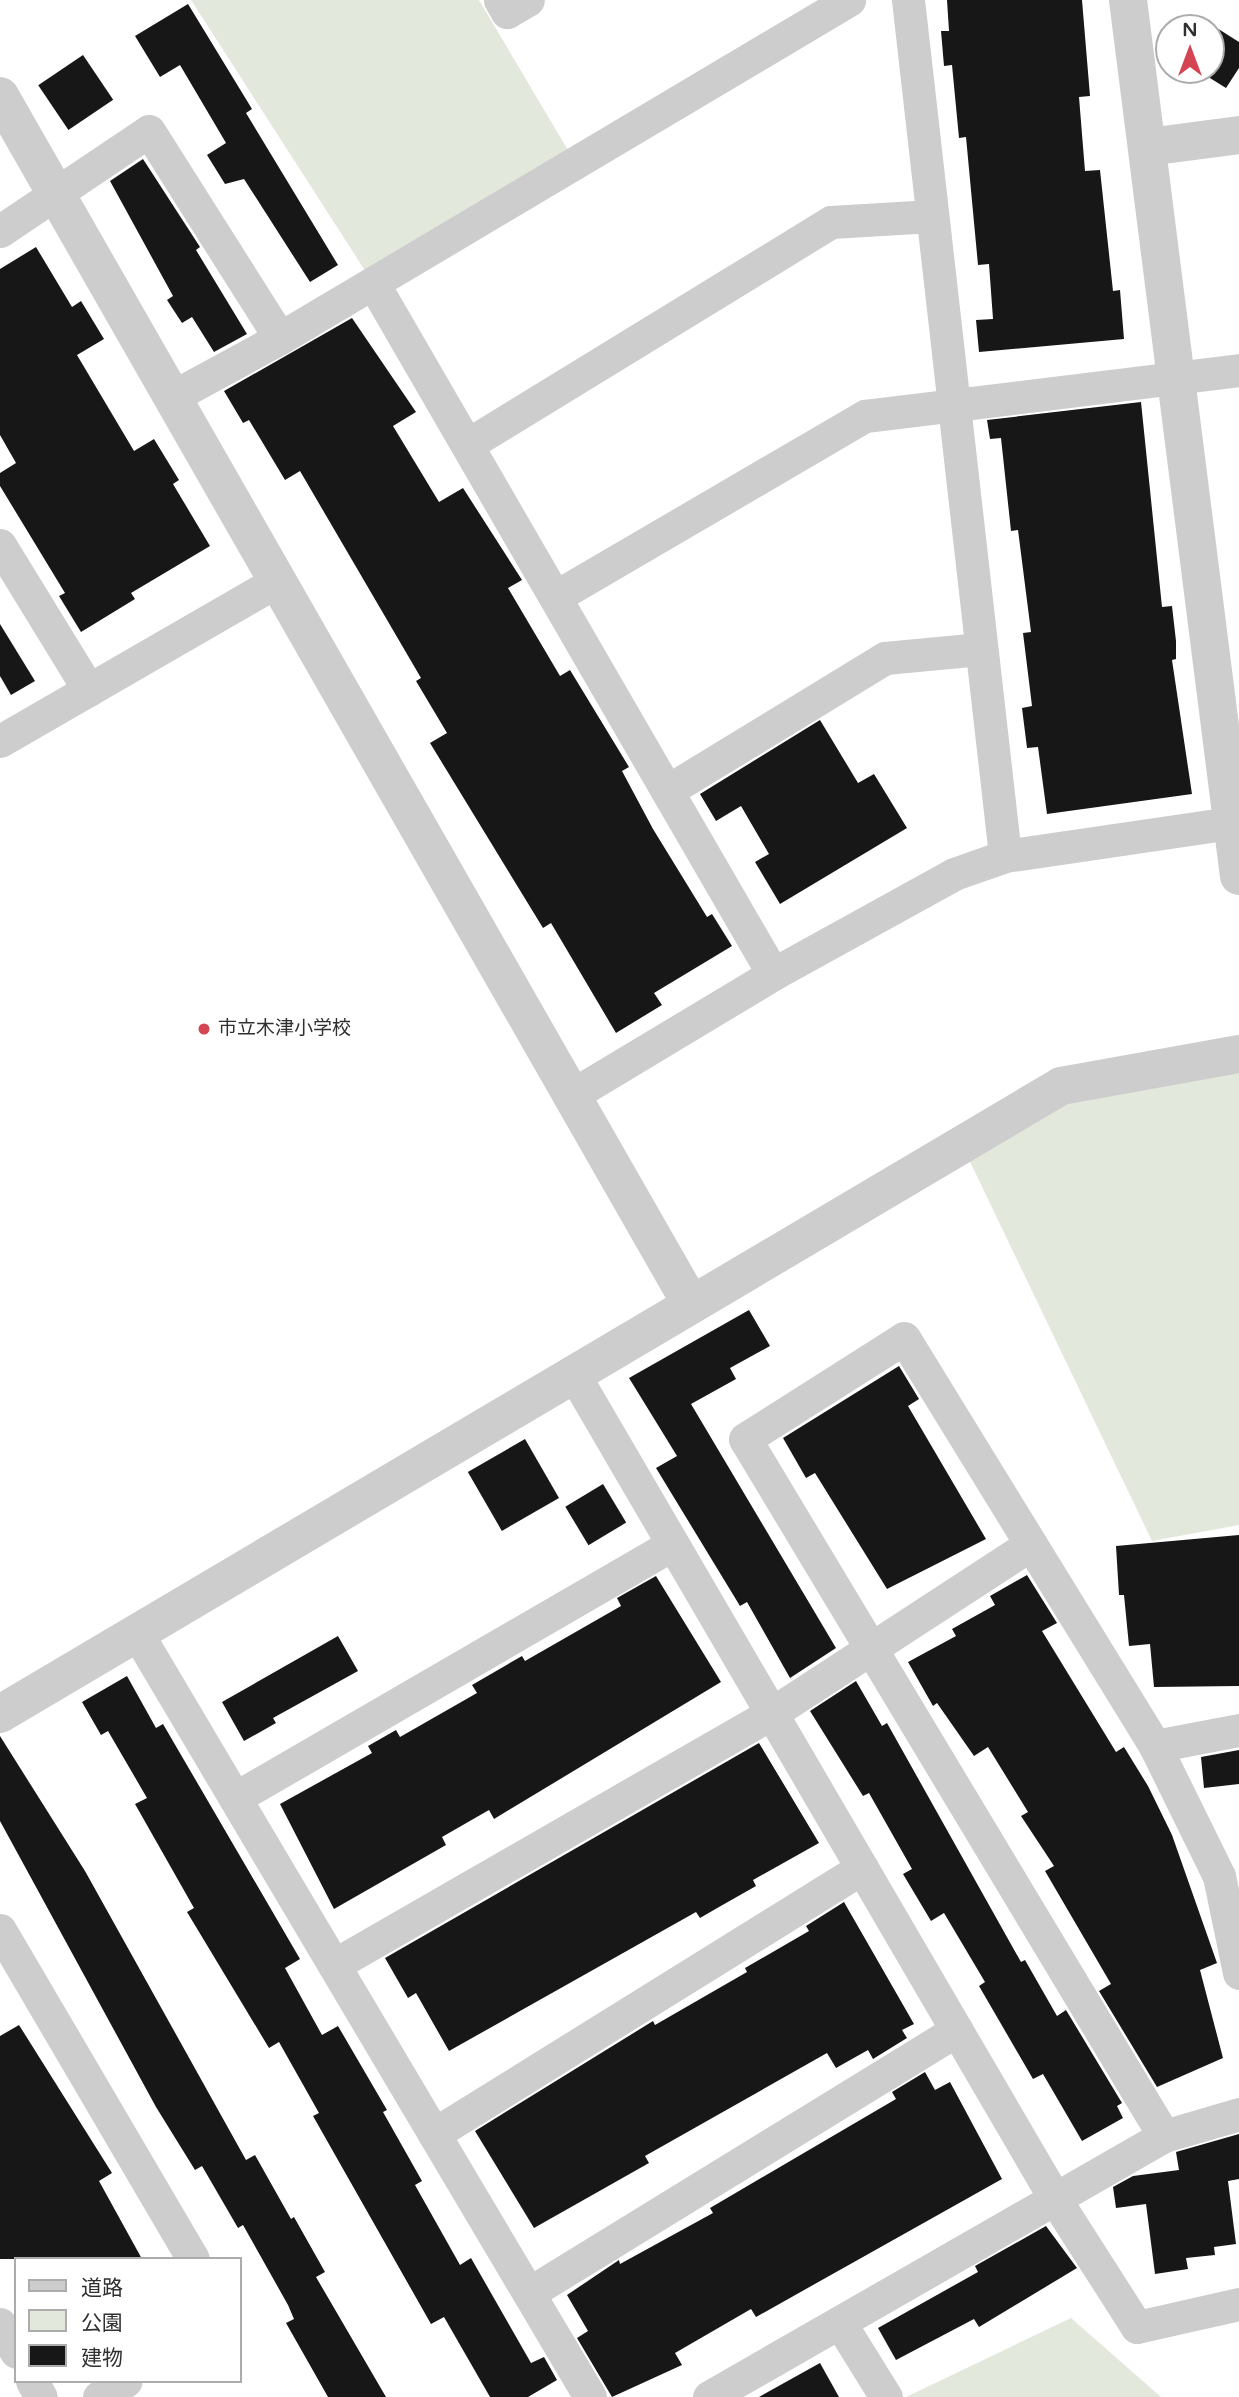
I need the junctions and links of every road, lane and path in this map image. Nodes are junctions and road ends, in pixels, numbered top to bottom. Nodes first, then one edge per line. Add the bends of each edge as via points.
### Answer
1 (500, 0) edge
2 (528, 0) edge
3 (849, 0) edge
4 (908, 0) edge
5 (1128, 0) edge
6 (0, 96) edge
7 (1239, 135) edge
8 (1148, 147) junction
9 (57, 196) junction
10 (932, 216) junction
11 (0, 231) edge
12 (373, 283) junction
13 (280, 338) junction
14 (1239, 370) edge
15 (1176, 378) junction
16 (172, 397) junction
17 (954, 408) junction
18 (467, 444) junction
19 (0, 545) edge
20 (277, 581) junction
21 (555, 597) junction
22 (981, 649) junction
23 (89, 690) junction
24 (0, 741) edge
25 (667, 791) junction
26 (1236, 823) edge
27 (1005, 856) junction
28 (1239, 876) edge
29 (773, 974) junction
30 (1239, 1055) edge
31 (572, 1096) junction
32 (691, 1304) junction
33 (573, 1373) junction
34 (673, 1544) junction
35 (1031, 1544) junction
36 (137, 1633) junction
37 (866, 1647) junction
38 (772, 1713) junction
39 (0, 1714) edge
40 (1239, 1730) edge
41 (1155, 1746) junction
42 (235, 1798) junction
43 (862, 1868) junction
44 (0, 1930) edge
45 (334, 1965) junction
46 (1239, 1973) edge
47 (957, 2030) junction
48 (1239, 2115) edge
49 (434, 2134) junction
50 (1164, 2136) junction
51 (1055, 2199) junction
52 (192, 2257) edge
53 (529, 2293) junction
54 (1239, 2304) edge
55 (840, 2323) junction
56 (0, 2324) edge
57 (14, 2348) edge
58 (123, 2383) edge
59 (99, 2397) edge
60 (590, 2397) edge
61 (709, 2397) edge
62 (886, 2397) edge

1 - 2 street via 507,12
3 - 12 street
4 - 10 street
5 - 8 street
6 - 9 street
7 - 8 street
8 - 15 street
9 - 11 street
9 - 13 street via 149,131
9 - 16 street
10 - 17 street
10 - 18 street via 831,222
12 - 13 street
12 - 18 street
13 - 16 street
14 - 15 street
15 - 17 street
15 - 26 street
16 - 20 street
17 - 21 street via 865,416
17 - 22 street
18 - 21 street
19 - 23 street
20 - 23 street
20 - 31 street
21 - 25 street
22 - 25 street via 885,658
22 - 27 street
23 - 24 street
25 - 29 street
26 - 27 street
26 - 28 street
27 - 29 street via 954,874
29 - 31 street
30 - 32 street via 1061,1086
31 - 32 street
32 - 33 street
33 - 34 street
33 - 36 street
34 - 38 street
34 - 42 street
35 - 37 street
35 - 37 street via 904,1338 745,1439
35 - 41 street
36 - 39 street
36 - 42 street
37 - 38 street
37 - 50 street
38 - 43 street
38 - 45 street
40 - 41 street
41 - 46 street via 1219,1875
42 - 45 street
43 - 47 street
43 - 49 street
44 - 52 street
45 - 49 street
47 - 51 street
47 - 53 street
48 - 50 street
49 - 53 street
50 - 51 street
51 - 54 street via 1137,2328
51 - 55 street
53 - 60 street
55 - 61 street
55 - 62 street
56 - 57 street
58 - 59 street

